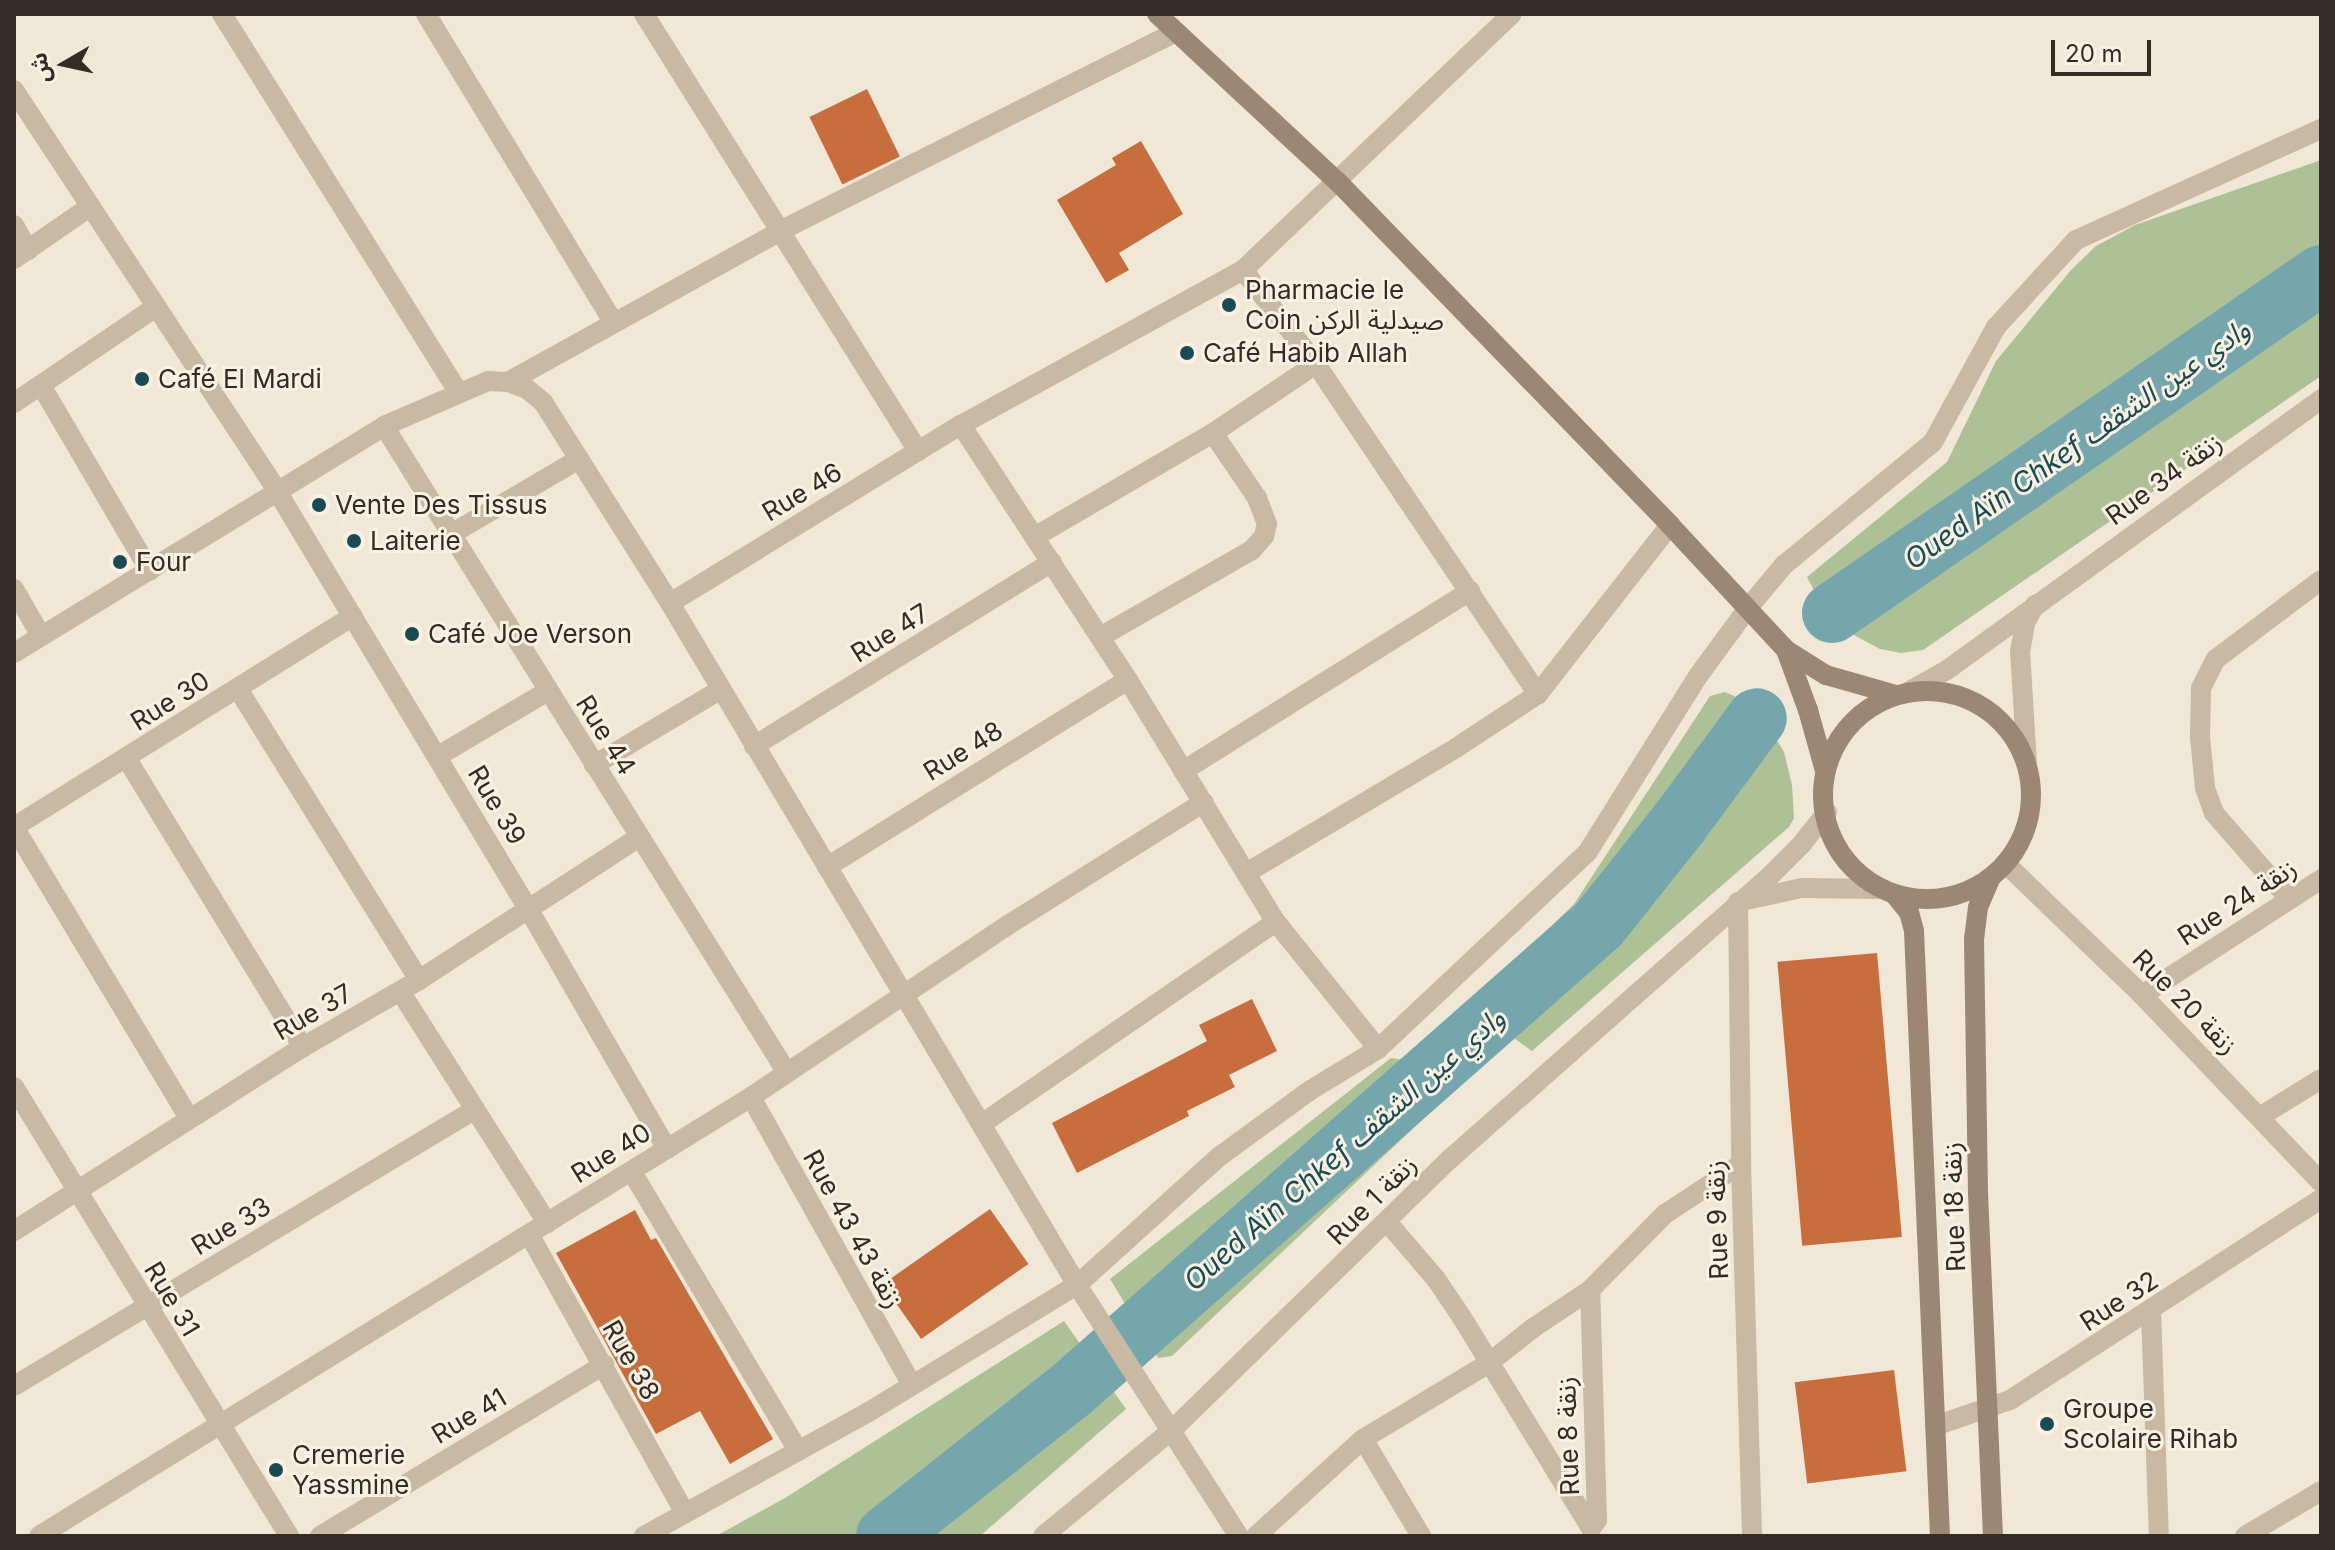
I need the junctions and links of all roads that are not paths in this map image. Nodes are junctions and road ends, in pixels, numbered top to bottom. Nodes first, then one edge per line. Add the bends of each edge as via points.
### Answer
1 (222, 14) edge
2 (426, 14) edge
3 (644, 14) edge
4 (1157, 14) edge
5 (1512, 14) edge
6 (1176, 32) junction
7 (14, 90) edge
8 (2321, 129) edge
9 (1337, 181) junction
10 (91, 206) junction
11 (14, 225) edge
12 (780, 231) junction
13 (21, 254) edge
14 (1243, 270) junction
15 (156, 307) junction
16 (613, 321) junction
17 (1316, 364) junction
18 (508, 382) junction
19 (42, 387) junction
20 (458, 392) junction
21 (2321, 399) edge
22 (14, 403) edge
23 (961, 425) junction
24 (384, 426) junction
25 (1213, 433) junction
26 (918, 451) junction
27 (579, 459) junction
28 (277, 491) junction
29 (1670, 525) junction
30 (453, 533) junction
31 (1036, 536) junction
32 (1052, 562) junction
33 (150, 571) junction
34 (2321, 580) edge
35 (14, 589) edge
36 (1470, 591) junction
37 (2037, 602) junction
38 (670, 603) junction
39 (1748, 608) junction
40 (353, 616) junction
41 (41, 636) junction
42 (1100, 637) junction
43 (1786, 650) junction
44 (14, 653) edge
45 (1128, 680) junction
46 (238, 689) junction
47 (720, 690) junction
48 (548, 691) junction
49 (1538, 694) junction
50 (1902, 694) junction
51 (754, 746) junction
52 (438, 756) junction
53 (127, 759) junction
54 (594, 765) junction
55 (2027, 765) junction
56 (1183, 771) junction
57 (1825, 771) junction
58 (1204, 802) junction
59 (1827, 812) junction
60 (14, 827) edge
61 (639, 837) junction
62 (2006, 864) junction
63 (827, 867) junction
64 (1246, 873) junction
65 (1990, 879) junction
66 (2321, 879) edge
67 (1887, 892) junction
68 (2289, 899) junction
69 (1738, 902) junction
70 (529, 910) junction
71 (1276, 922) junction
72 (419, 980) junction
73 (400, 991) junction
74 (2142, 995) junction
75 (904, 996) junction
76 (303, 1047) junction
77 (1378, 1049) junction
78 (786, 1071) junction
79 (2321, 1079) edge
80 (14, 1087) edge
81 (751, 1097) junction
82 (474, 1110) junction
83 (2261, 1116) junction
84 (189, 1118) junction
85 (983, 1123) junction
86 (667, 1149) junction
87 (1741, 1164) junction
88 (632, 1172) junction
89 (2321, 1182) edge
90 (79, 1192) junction
91 (2321, 1199) edge
92 (547, 1223) junction
93 (1388, 1223) junction
94 (14, 1231) edge
95 (529, 1234) junction
96 (1077, 1285) junction
97 (1590, 1290) junction
98 (146, 1307) junction
99 (2151, 1311) junction
100 (1489, 1363) junction
101 (604, 1365) junction
102 (912, 1385) junction
103 (14, 1386) edge
104 (1988, 1410) junction
105 (220, 1425) junction
106 (1935, 1426) junction
107 (1171, 1431) junction
108 (1363, 1439) junction
109 (798, 1451) junction
110 (2321, 1491) edge
111 (685, 1513) junction
112 (39, 1536) edge
113 (289, 1536) edge
114 (320, 1536) edge
115 (644, 1536) edge
116 (1043, 1536) edge
117 (1239, 1536) edge
118 (1256, 1536) edge
119 (1421, 1536) edge
120 (1752, 1536) edge
121 (1940, 1536) edge
122 (1993, 1536) edge
123 (2159, 1536) edge
124 (2245, 1536) edge

1 - 20 street
2 - 16 street
3 - 12 street
4 - 6 street
5 - 9 street, Rue 46
6 - 9 street
6 - 12 street
7 - 10 street, Rue 39
8 - 39 street via 2076,240 1996,327 1933,442 1784,565
9 - 14 street, Rue 46
9 - 29 street
10 - 13 street
10 - 15 street, Rue 39
11 - 13 street
12 - 16 street
12 - 26 street
14 - 17 street
14 - 23 street, Rue 46
15 - 19 street
15 - 28 street, Rue 39
16 - 18 street
17 - 25 street
17 - 36 street
18 - 20 street via 488,381
18 - 27 street via 543,402
19 - 22 street
19 - 33 street
20 - 24 street
21 - 37 street, Rue 34 زنقة
23 - 26 street, Rue 46
23 - 31 street
24 - 28 street
24 - 30 street, Rue 44
25 - 31 street
25 - 42 street via 1257,498 1267,524 1264,536 1252,550
26 - 38 street, Rue 46
27 - 30 street
27 - 38 street
28 - 33 street
28 - 40 street, Rue 39
29 - 39 street
29 - 49 street
30 - 48 street, Rue 44
31 - 32 street
32 - 42 street
32 - 51 street, Rue 47
33 - 41 street
34 - 68 street via 2216,659 2201,688 2205,788 2214,813
35 - 41 street
36 - 49 street
36 - 56 street
37 - 50 street, Rue 34 زنقة via 1947,670
37 - 55 street via 2025,623 2020,652
38 - 47 street
39 - 43 street
39 - 77 street via 1698,676 1587,853
40 - 46 street, Rue 30
40 - 52 street, Rue 39
41 - 44 street
42 - 45 street
43 - 50 street via 1826,675
43 - 57 street
45 - 56 street
45 - 63 street, Rue 48
46 - 53 street, Rue 30
46 - 72 street
47 - 51 street
47 - 54 street
48 - 52 street
48 - 54 street, Rue 44
49 - 64 street
50 - 55 street via 1938,691 1968,699 2014,738
50 - 57 street via 1872,706 1851,723
51 - 63 street
52 - 70 street, Rue 39
53 - 60 street, Rue 30
53 - 76 street
54 - 61 street, Rue 44
55 - 62 street via 2027,823
56 - 58 street
57 - 59 street
58 - 64 street
58 - 75 street, Rue 40
59 - 67 street via 1828,829 1840,853 1857,873
59 - 69 street, Rue 1 زنقة via 1801,845
60 - 84 street
61 - 70 street, Rue 37
61 - 78 street, Rue 44
62 - 65 street
62 - 74 street, Rue 20 زنقة
63 - 75 street
64 - 71 street
65 - 67 street via 1961,895 1939,898
65 - 104 street, Rue 18 زنقة via 1978,907 1974,938
66 - 68 street, Rue 24 زنقة
67 - 69 street via 1802,888
67 - 106 street, Rue 18 زنقة via 1909,912 1914,931
68 - 74 street, Rue 24 زنقة
69 - 87 street, Rue 9 زنقة
69 - 93 street, Rue 1 زنقة via 1450,1159
70 - 72 street, Rue 37
70 - 86 street, Rue 39
71 - 77 street
71 - 85 street
72 - 73 street, Rue 37
73 - 76 street, Rue 37
73 - 82 street
74 - 83 street, Rue 20 زنقة
75 - 78 street, Rue 40
75 - 85 street
76 - 84 street, Rue 37
77 - 96 street via 1220,1156
78 - 81 street, Rue 40
79 - 83 street
80 - 90 street, Rue 31
81 - 86 street, Rue 40
81 - 102 street, Rue 43 زنقة 43
82 - 92 street
82 - 98 street, Rue 33
83 - 89 street, Rue 20 زنقة
84 - 90 street, Rue 37
85 - 96 street
86 - 88 street, Rue 40
87 - 97 street via 1665,1214
87 - 120 street, Rue 9 زنقة
88 - 92 street, Rue 40
88 - 109 street
90 - 94 street, Rue 37
90 - 98 street, Rue 31
91 - 99 street, Rue 32
92 - 95 street, Rue 40
93 - 100 street via 1436,1279
93 - 107 street, Rue 1 زنقة
95 - 101 street, Rue 38
95 - 105 street, Rue 40
96 - 102 street
96 - 107 street
97 - 100 street
97 - 100 street, Rue 8 زنقة via 1594,1528
98 - 103 street, Rue 33
98 - 105 street, Rue 31
99 - 104 street, Rue 32
99 - 123 street
100 - 108 street
101 - 111 street, Rue 38
101 - 114 street, Rue 41
102 - 109 street
104 - 106 street, Rue 32
104 - 122 street, Rue 18 زنقة
105 - 112 street, Rue 40
105 - 113 street, Rue 31
106 - 121 street, Rue 18 زنقة
107 - 116 street, Rue 1 زنقة
107 - 117 street
108 - 118 street
108 - 119 street
109 - 111 street
110 - 124 street
111 - 115 street

